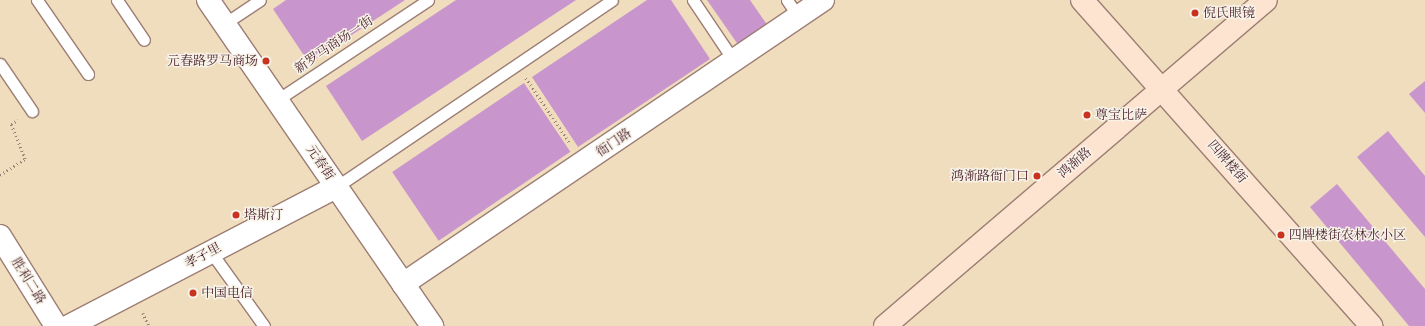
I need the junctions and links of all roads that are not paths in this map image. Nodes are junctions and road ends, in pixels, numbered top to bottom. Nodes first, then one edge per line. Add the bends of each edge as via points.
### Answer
1 (37, 0) edge
2 (117, 0) edge
3 (208, 0) edge
4 (260, 0) edge
5 (428, 0) edge
6 (612, 0) edge
7 (693, 0) edge
8 (787, 0) edge
9 (823, 0) edge
10 (1082, 0) edge
11 (1266, 0) edge
12 (799, 18) junction
13 (224, 24) junction
14 (144, 40) dead end
15 (734, 61) junction
16 (0, 64) edge
17 (88, 74) dead end
18 (1162, 88) junction
19 (277, 100) junction
20 (32, 111) road end
21 (336, 187) junction
22 (0, 236) edge
23 (212, 252) junction
24 (403, 284) junction
25 (56, 326) edge
26 (70, 326) edge
27 (264, 326) edge
28 (432, 326) edge
29 (885, 326) edge
30 (1371, 326) edge

1 - 17 lane
2 - 14 lane
3 - 13 street, 元春街
4 - 13 lane
5 - 19 lane, 新罗马商场一街
6 - 21 lane
7 - 15 lane
8 - 12 lane
9 - 12 street, 衙门路
10 - 18 street, 四牌楼街
11 - 18 street, 鸿渐路
12 - 15 street, 衙门路
13 - 19 street, 元春街
15 - 24 street, 衙门路
16 - 20 lane
18 - 29 street, 鸿渐路
18 - 30 street, 四牌楼街
19 - 21 street, 元春街
21 - 23 street, 孝子里
21 - 24 street, 元春街
22 - 25 street, 胜利二路
23 - 26 street, 孝子里
23 - 27 lane
24 - 28 street, 元春街

